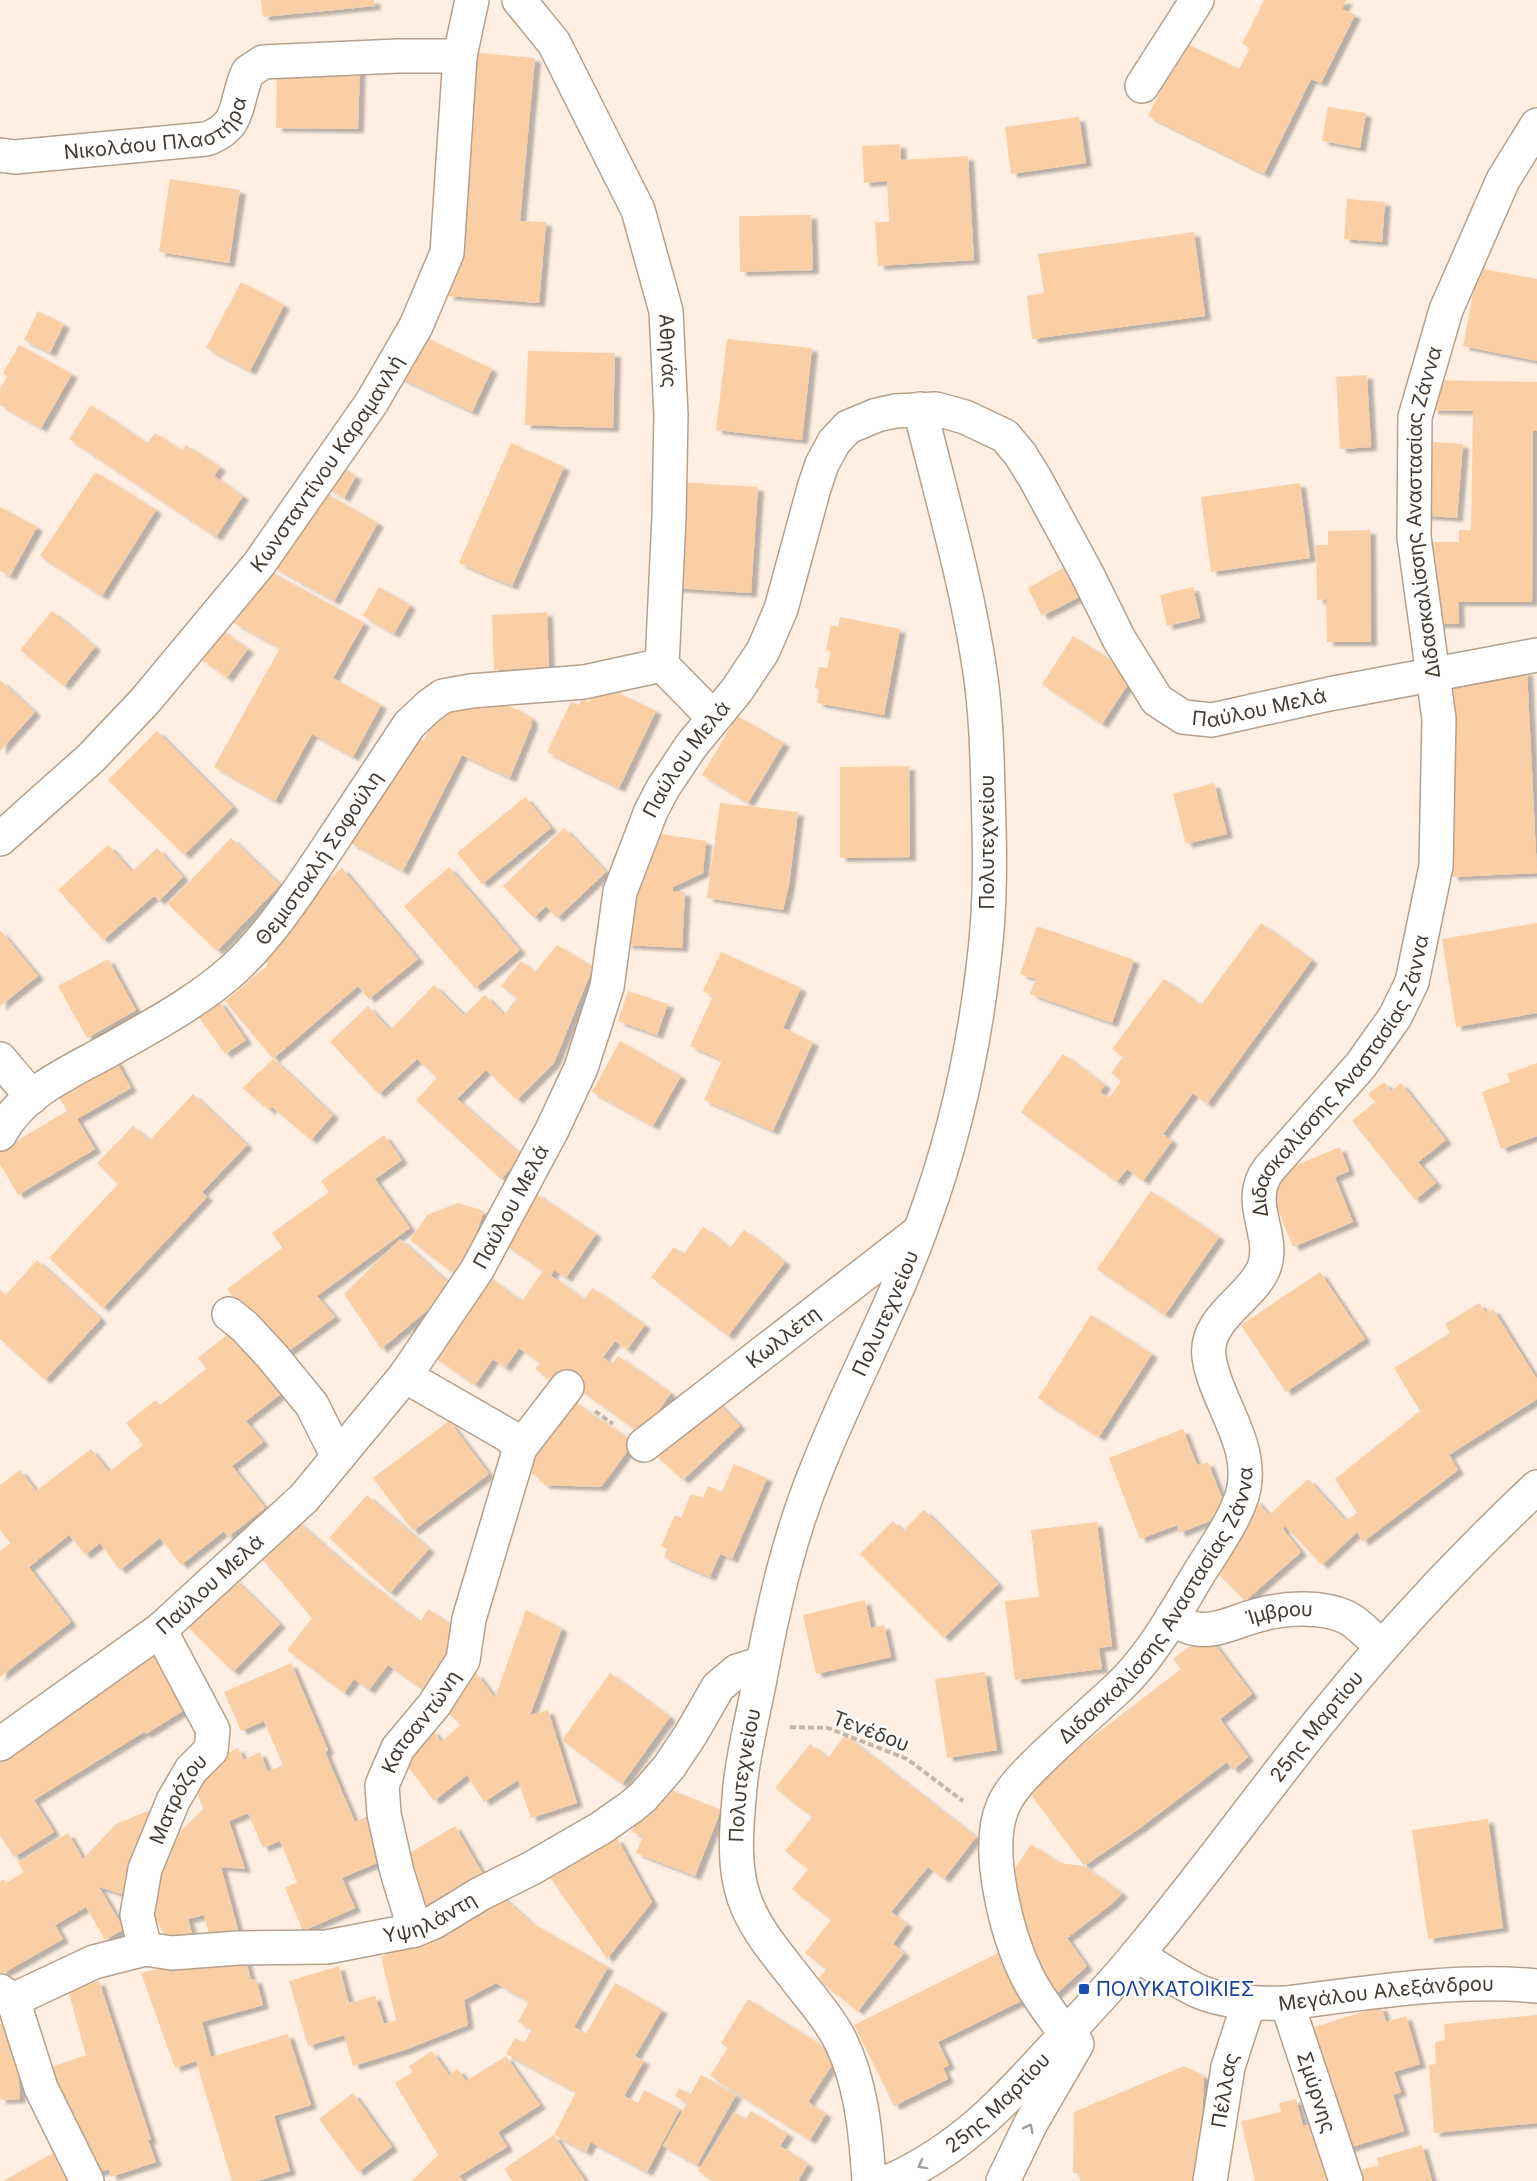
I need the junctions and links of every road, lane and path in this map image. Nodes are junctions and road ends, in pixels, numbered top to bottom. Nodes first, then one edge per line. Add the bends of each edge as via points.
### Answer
1 (472, 0) edge
2 (519, 0) edge
3 (1197, 0) edge
4 (460, 56) junction
5 (1142, 86) dead end
6 (1537, 125) edge
7 (0, 155) edge
8 (920, 409) junction
9 (1537, 654) edge
10 (662, 665) junction
11 (1433, 676) junction
12 (713, 717) junction
13 (0, 839) edge
14 (0, 1059) edge
15 (32, 1096) junction
16 (0, 1134) edge
17 (921, 1229) junction
18 (229, 1314) dead end
19 (405, 1376) junction
20 (567, 1388) joint
21 (644, 1445) joint
22 (520, 1448) junction
23 (338, 1457) junction
24 (1537, 1487) edge
25 (1172, 1618) junction
26 (160, 1630) junction
27 (1381, 1646) junction
28 (763, 1664) junction
29 (750, 1727) junction
30 (0, 1744) edge
31 (997, 1825) junction
32 (415, 1930) junction
33 (145, 1949) junction
34 (1137, 1955) junction
35 (1115, 1981) junction
36 (1537, 1986) edge
37 (6, 1995) edge
38 (1249, 2002) junction
39 (1287, 2003) junction
40 (1066, 2034) junction
41 (87, 2181) edge
42 (869, 2181) edge
43 (890, 2181) edge
44 (1003, 2181) edge
45 (1210, 2181) edge
46 (1346, 2181) edge

1 - 4 street, Κωνσταντίνου Καραμανλή
2 - 10 street, Αθηνάς via 554,43 638,210 666,310 669,517
3 - 5 street
4 - 7 street, Νικολάου Πλαστήρα via 263,62 248,72 227,129 206,139 15,157
4 - 13 street, Κωνσταντίνου Καραμανλή via 447,253 416,326 372,402 259,564 145,701 90,758
6 - 11 street, Διδασκαλίσσης Αναστασίας Ζάννα via 1503,180 1446,310 1415,417 1414,537
8 - 11 street, Παύλου Μελά via 965,417 1005,436 1014,446 1051,506 1132,660 1157,700 1183,717 1212,720
8 - 12 street, Παύλου Μελά via 895,411 856,423 834,442 814,488 772,631 753,667
8 - 17 street, Πολυτεχνείου via 977,654 989,819 985,957 974,1027 953,1125
9 - 11 street, Παύλου Μελά
10 - 12 street
10 - 15 street, Θεμιστοκλή Σοφούλη via 584,682 443,696 409,725 287,907 234,969 177,1010
11 - 25 street, Διδασκαλίσσης Αναστασίας Ζάννα via 1439,719 1436,866 1412,982 1395,1017 1361,1065 1269,1169 1259,1187 1266,1246 1264,1268 1217,1325 1209,1343 1213,1375 1242,1449 1245,1481 1229,1525
12 - 19 street, Παύλου Μελά via 663,788 633,856 620,892 607,987 581,1068 477,1270
14 - 15 street
15 - 16 street, Θεμιστοκλή Σοφούλη
17 - 21 street, Κωλλέτη
17 - 28 street, Πολυτεχνείου via 795,1524
18 - 23 street via 272,1356 312,1405
19 - 22 street via 509,1436
19 - 23 street, Παύλου Μελά
20 - 21 path
20 - 22 street, Κατσαντώνη
22 - 32 street, Κατσαντώνη via 469,1619 463,1660 434,1705 398,1748 382,1785 397,1872
23 - 26 street, Παύλου Μελά via 304,1498
24 - 27 street, 25ης Μαρτίου via 1456,1565
25 - 27 street, Ίμβρου via 1188,1628 1202,1630 1276,1612 1334,1613 1350,1619
25 - 31 street, Διδασκαλίσσης Αναστασίας Ζάννα via 1132,1673 1015,1787 1003,1805
26 - 30 street, Παύλου Μελά
26 - 33 street, Ματρόζου via 213,1730 212,1750 191,1770 173,1801 145,1869 137,1915
27 - 34 street, 25ης Μαρτίου
28 - 29 street, Πολυτεχνείου
28 - 32 street, Υψηλάντη via 737,1671 718,1687 669,1767 643,1797 618,1817
29 - 31 path, Τενέδου via 828,1728 887,1751 907,1759
29 - 42 street, Πολυτεχνείου via 737,1829 744,1898 759,1928 841,2043 865,2129
31 - 40 street, Διδασκαλίσσης Αναστασίας Ζάννα via 996,1858 1002,1897 1019,1958 1035,1991
32 - 33 street, Υψηλάντη via 327,1947 172,1953
33 - 37 street, Υψηλάντη via 94,1962
34 - 35 street, 25ης Μαρτίου
34 - 38 street, Μεγάλου Αλεξάνδρου via 1197,1990
35 - 40 street, 25ης Μαρτίου
44 -> 35 street, 25ης Μαρτίου via 1043,2100
36 - 39 street, Μεγάλου Αλεξάνδρου via 1457,1985
37 - 41 street via 41,2088
38 - 39 street, Μεγάλου Αλεξάνδρου
38 - 45 street, Πέλλας via 1228,2067
39 - 46 street, Σμύρνης
40 -> 43 street, 25ης Μαρτίου via 971,2132 942,2154

